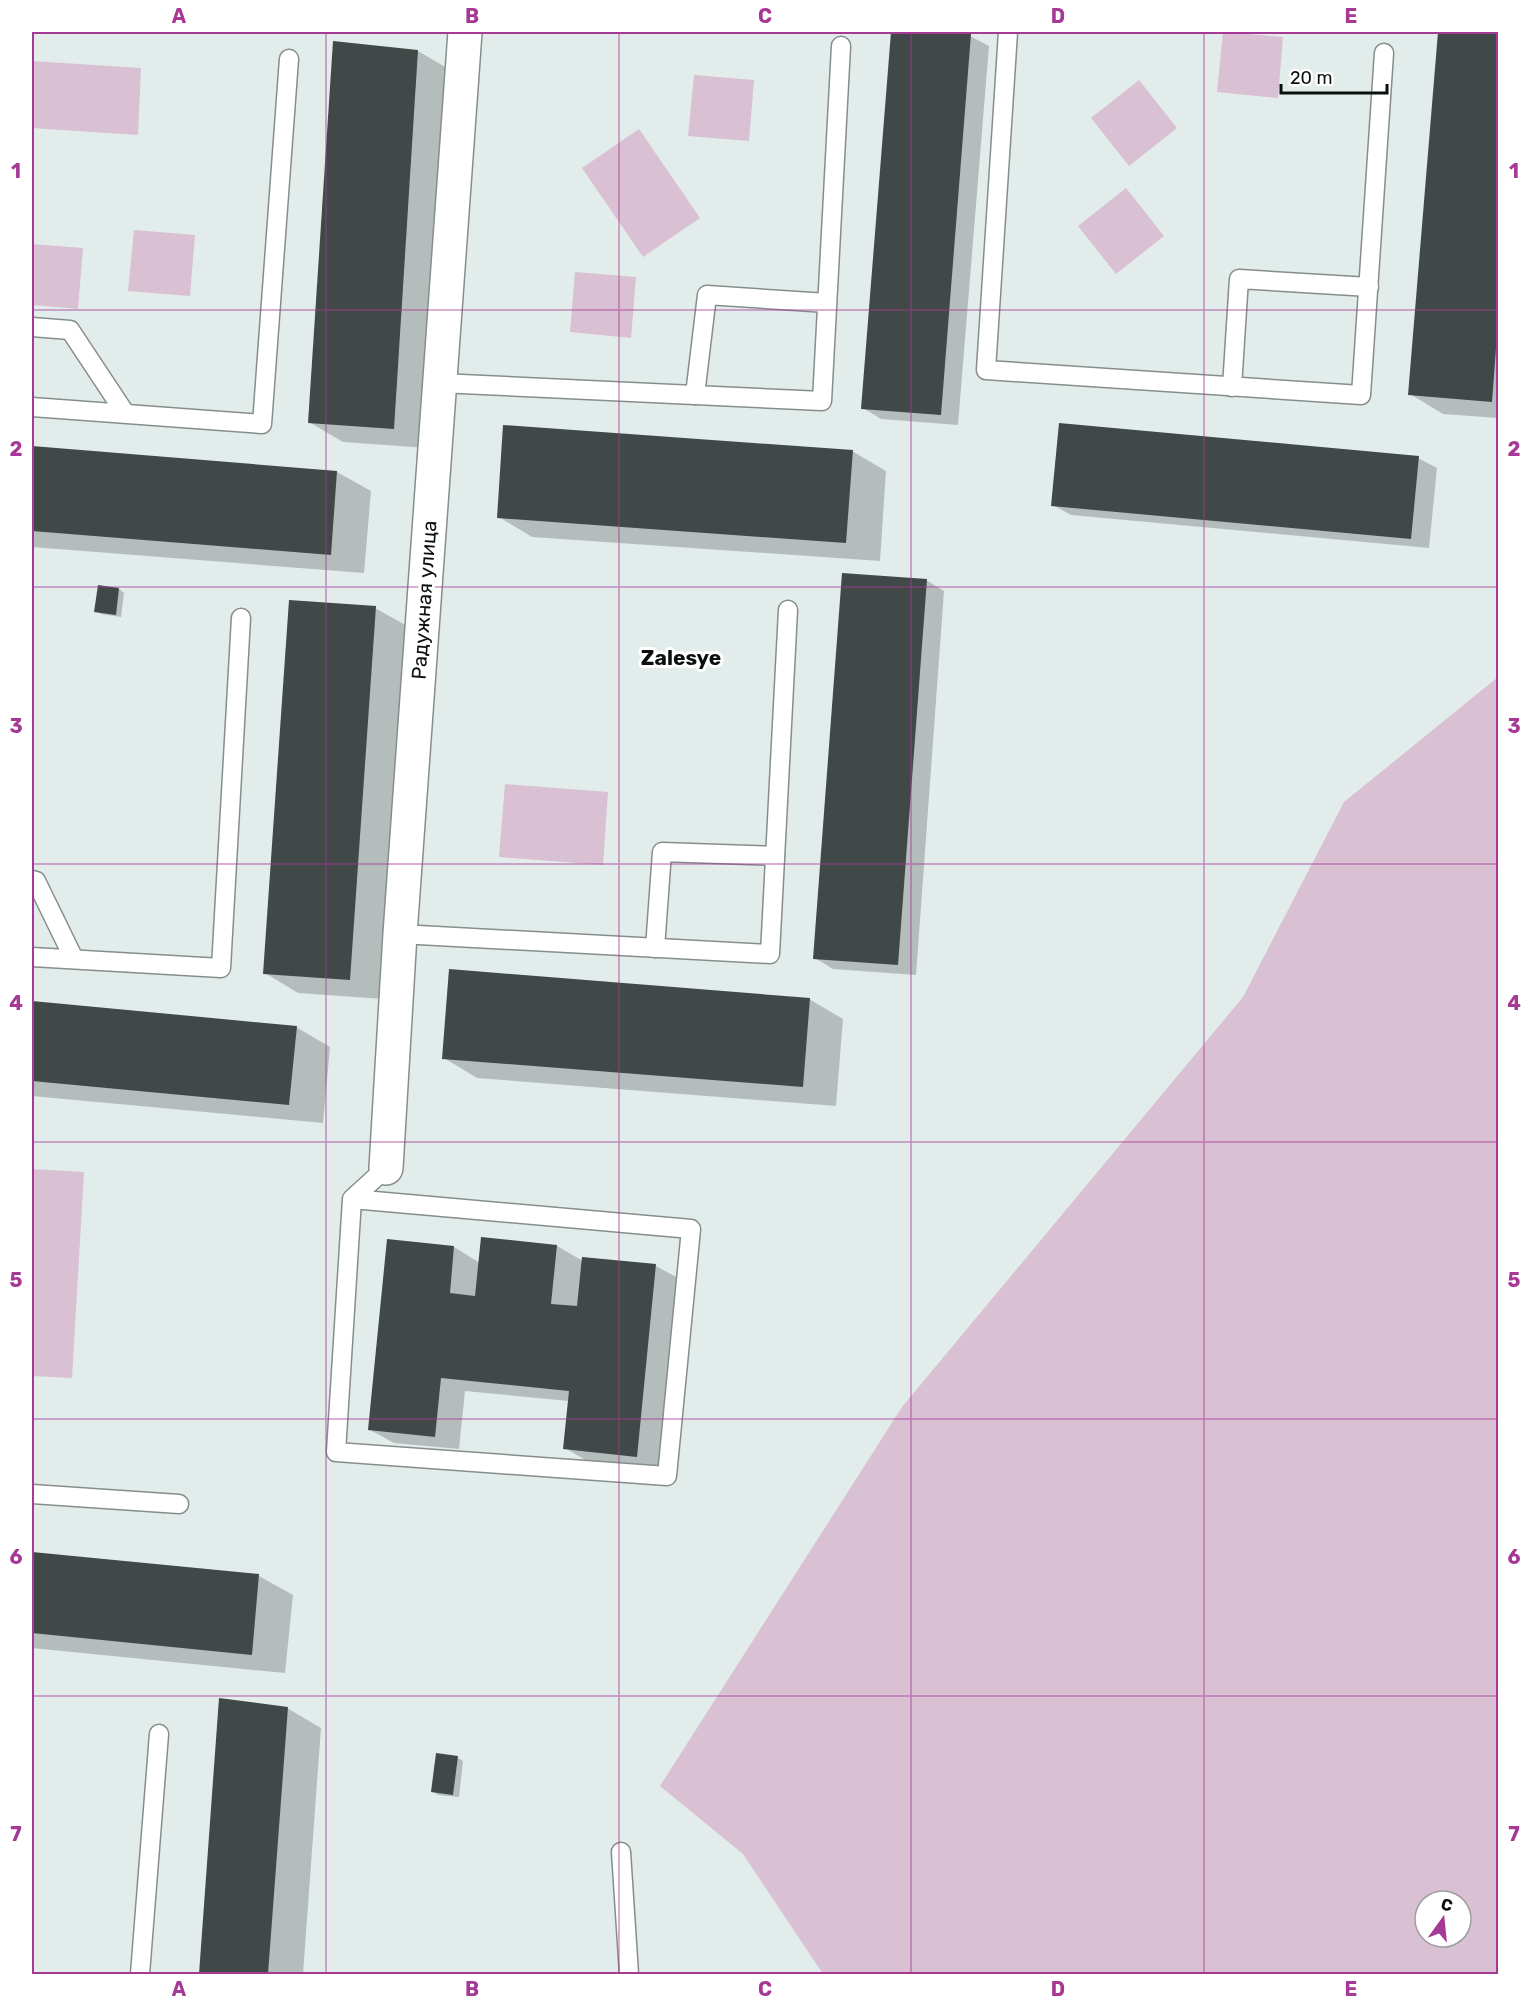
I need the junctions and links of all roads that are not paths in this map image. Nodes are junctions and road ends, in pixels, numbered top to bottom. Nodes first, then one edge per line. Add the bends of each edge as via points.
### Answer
1 (465, 32) edge
2 (1008, 32) edge
3 (841, 46) dead end
4 (1384, 52) dead end
5 (289, 59) dead end
6 (1369, 287) junction
7 (827, 303) junction
8 (32, 327) edge
9 (440, 383) junction
10 (1232, 387) junction
11 (696, 395) junction
12 (32, 407) edge
13 (124, 413) junction
14 (788, 610) dead end
15 (241, 618) dead end
16 (775, 856) junction
17 (32, 880) edge
18 (400, 934) junction
19 (655, 948) junction
20 (32, 957) edge
21 (74, 959) junction
22 (386, 1168) joint
23 (352, 1199) junction
24 (32, 1494) edge
25 (179, 1504) dead end
26 (159, 1734) dead end
27 (621, 1852) dead end
28 (140, 1974) edge
29 (629, 1974) edge

1 - 9 street, Радужная улица
2 - 10 lane via 986,370
3 - 7 lane
4 - 6 lane
5 - 13 lane via 262,424
6 - 10 lane via 1361,395
6 - 10 lane via 1239,279
7 - 11 lane via 707,295
7 - 11 lane via 822,401
8 - 13 lane via 70,330
9 - 11 lane
9 - 18 street, Радужная улица
12 - 13 lane
14 - 16 lane
15 - 21 lane via 221,968
16 - 19 lane via 662,852
16 - 19 lane via 770,954
17 - 21 lane via 36,881
18 - 19 lane
18 - 22 street, Радужная улица
20 - 21 lane
22 - 23 lane
23 - 23 lane via 336,1452 667,1476 692,1229
24 - 25 lane
26 - 28 lane
27 - 29 lane

